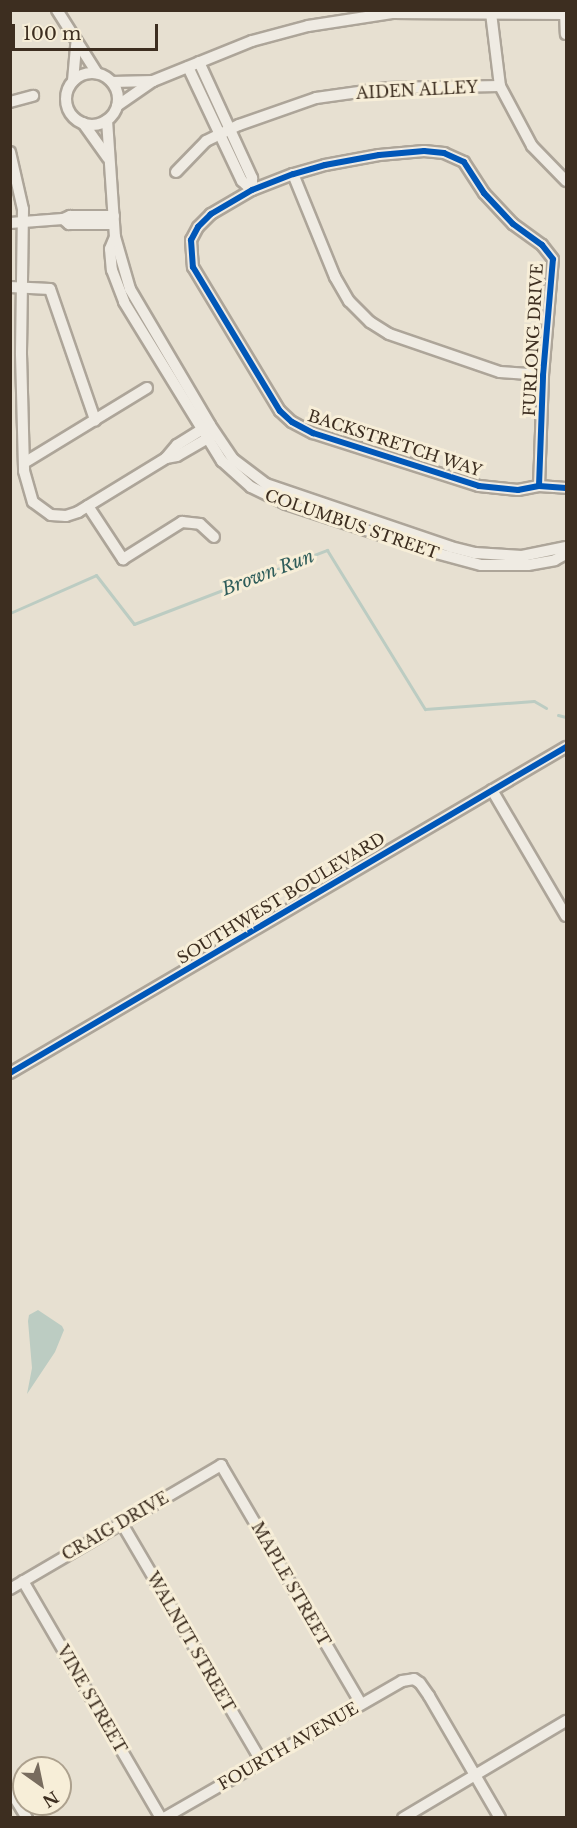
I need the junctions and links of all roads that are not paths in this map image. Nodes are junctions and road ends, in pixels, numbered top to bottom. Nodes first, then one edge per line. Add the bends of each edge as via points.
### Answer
1 (57, 10) edge
2 (565, 12) edge
3 (491, 14) junction
4 (567, 34) edge
5 (76, 44) junction
6 (194, 64) junction
7 (97, 73) junction
8 (73, 81) junction
9 (153, 81) junction
10 (112, 82) junction
11 (500, 86) junction
12 (33, 96) dead end
13 (10, 102) edge
14 (117, 106) junction
15 (107, 120) junction
16 (83, 123) junction
17 (225, 132) junction
18 (10, 152) edge
19 (109, 161) junction
20 (176, 172) dead end
21 (293, 174) junction
22 (567, 182) edge
23 (252, 190) junction
24 (114, 220) junction
25 (16, 223) edge
26 (16, 287) edge
27 (16, 354) edge
28 (543, 375) junction
29 (147, 388) dead end
30 (94, 420) junction
31 (16, 422) edge
32 (208, 432) junction
33 (24, 463) junction
34 (539, 486) junction
35 (567, 488) edge
36 (88, 506) junction
37 (214, 537) dead end
38 (567, 547) edge
39 (567, 554) edge
40 (567, 747) edge
41 (492, 790) junction
42 (567, 916) edge
43 (10, 1073) edge
44 (221, 1465) joint
45 (121, 1522) junction
46 (23, 1581) junction
47 (10, 1589) edge
48 (361, 1704) junction
49 (567, 1721) edge
50 (261, 1761) junction
51 (476, 1775) junction
52 (10, 1790) edge
53 (27, 1818) edge
54 (162, 1818) edge
55 (403, 1818) edge
56 (500, 1818) edge

1 - 5 street
2 - 3 street
2 - 4 street
3 - 6 street via 392,13 308,26 252,40
3 - 11 street
5 - 7 street
5 - 8 street, COLUMBUS STREET
6 - 9 street
6 - 17 street
7 - 8 street
7 - 10 street
8 - 16 street, COLUMBUS STREET via 66,105 75,119
9 - 10 street
9 - 14 street
10 - 14 street via 117,89
11 - 17 street, AIDEN ALLEY via 387,88 316,98
11 - 22 street via 531,146
12 - 13 street
14 - 15 street
15 - 16 street
15 - 19 street, COLUMBUS STREET
16 - 19 street, COLUMBUS STREET
17 - 20 street, AIDEN ALLEY via 206,141
17 - 23 street via 252,178
18 - 25 street via 23,209
19 - 24 street, COLUMBUS STREET
21 - 23 street, FURLONG DRIVE
21 - 28 street via 335,277 349,301 370,322 389,334 500,372
21 - 28 street, FURLONG DRIVE via 379,155 424,151 444,153 464,162 484,193 553,259
23 - 34 street, BACKSTRETCH WAY via 211,214 198,227 191,240 193,267 280,411 313,433 479,486 518,490
24 - 25 street via 70,216
24 - 32 street, COLUMBUS STREET via 130,289
25 - 26 street
26 - 27 street
26 - 30 street via 50,289
27 - 31 street
28 - 34 street, FURLONG DRIVE
29 - 30 street
30 - 33 street
31 - 33 street
32 - 36 street via 177,445 166,458
32 - 38 street, COLUMBUS STREET via 233,459 266,484 451,547 522,556
32 - 39 street, COLUMBUS STREET via 222,461 244,482 266,495 436,553 502,566 555,560
33 - 36 street via 26,486 33,502 42,510 66,516
34 - 35 street, BACKSTRETCH WAY
36 - 37 street via 123,559 182,522 200,525
40 - 41 street, SOUTHWEST BOULEVARD
41 - 42 street
41 - 43 street, SOUTHWEST BOULEVARD
44 - 45 street, CRAIG DRIVE
44 - 48 street, MAPLE STREET
45 - 46 street, CRAIG DRIVE
45 - 50 street, WALNUT STREET
46 - 47 street, CRAIG DRIVE
46 - 54 street, VINE STREET
48 - 50 street, FOURTH AVENUE
48 - 51 street, FOURTH AVENUE via 402,1681 414,1679 429,1696
49 - 51 street
50 - 54 street, FOURTH AVENUE
51 - 55 street
51 - 56 street
52 - 53 street

